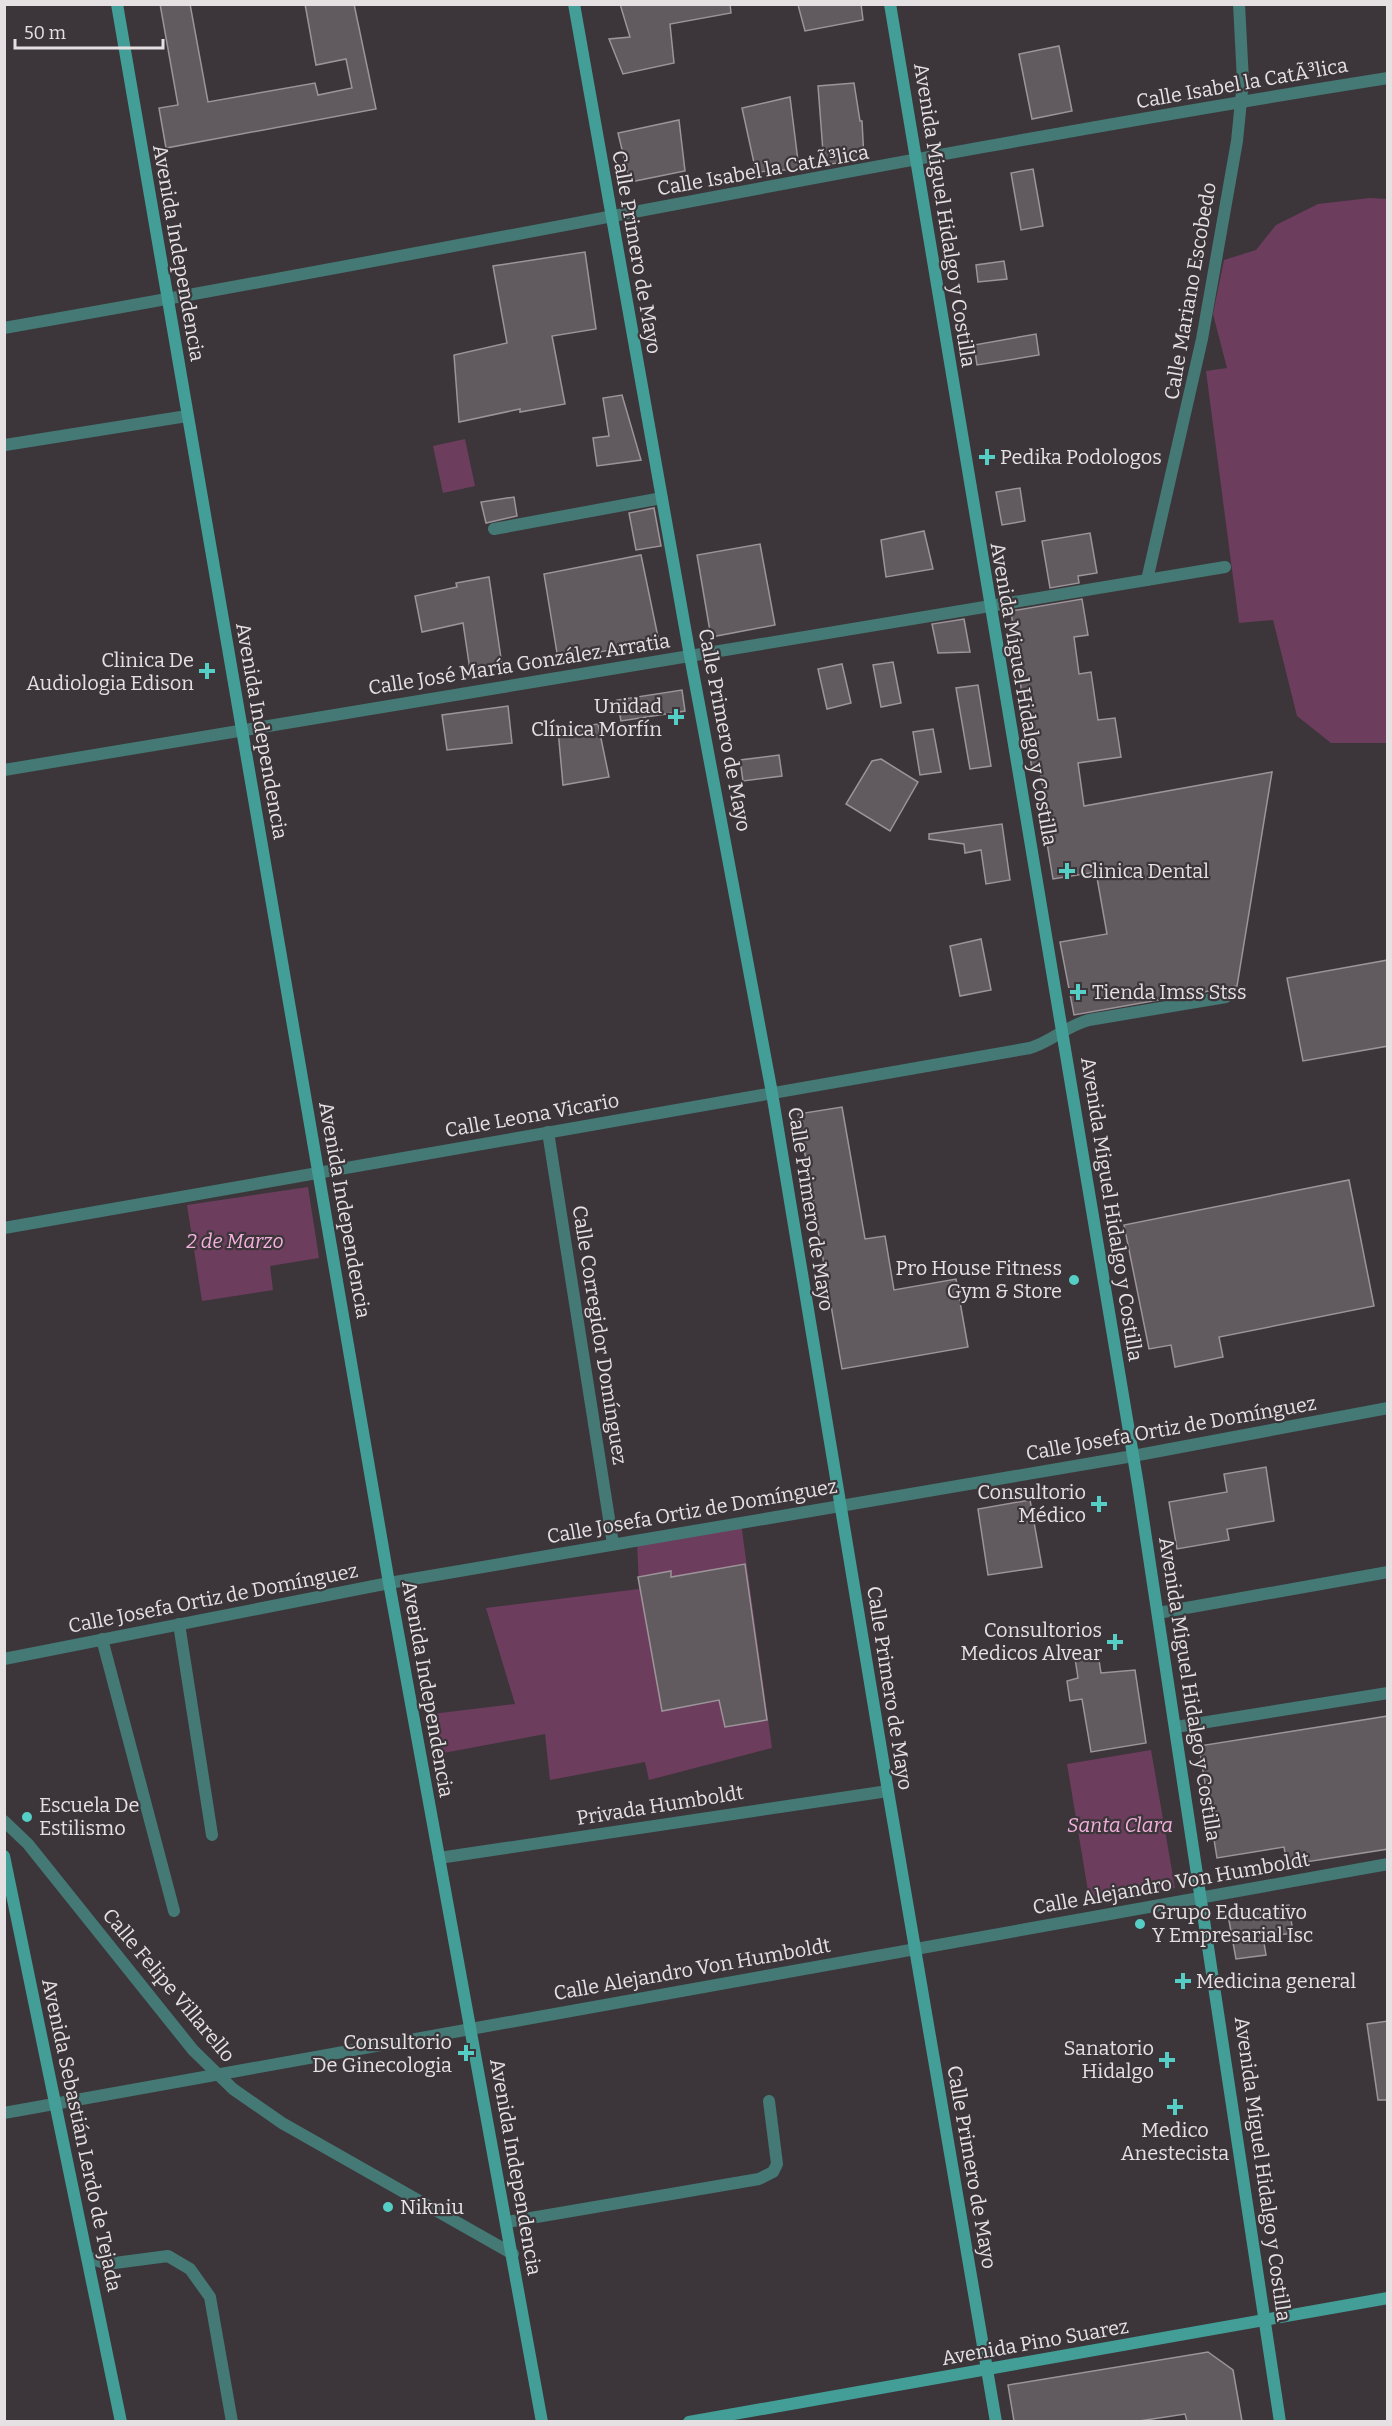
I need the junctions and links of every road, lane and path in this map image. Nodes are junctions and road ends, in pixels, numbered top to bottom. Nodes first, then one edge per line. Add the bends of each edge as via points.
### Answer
1 (117, 4) edge
2 (574, 4) edge
3 (890, 4) edge
4 (1239, 4) edge
5 (1388, 78) edge
6 (1242, 101) junction
7 (917, 161) junction
8 (611, 218) junction
9 (168, 299) junction
10 (4, 328) edge
11 (187, 416) junction
12 (5, 445) edge
13 (662, 498) junction
14 (494, 529) dead end
15 (1225, 567) dead end
16 (1147, 580) junction
17 (989, 607) junction
18 (690, 656) junction
19 (242, 729) junction
20 (4, 770) edge
21 (1226, 997) dead end
22 (1062, 1030) junction
23 (772, 1093) junction
24 (548, 1132) junction
25 (319, 1172) junction
26 (4, 1228) edge
27 (1388, 1408) edge
28 (1133, 1456) junction
29 (841, 1505) junction
30 (613, 1544) junction
31 (1388, 1572) edge
32 (389, 1583) junction
33 (1158, 1613) junction
34 (179, 1624) junction
35 (102, 1640) junction
36 (4, 1659) edge
37 (1388, 1693) edge
38 (1176, 1727) junction
39 (888, 1791) junction
40 (4, 1821) edge
41 (212, 1835) dead end
42 (4, 1856) edge
43 (439, 1858) junction
44 (1388, 1864) edge
45 (1203, 1899) junction
46 (174, 1911) dead end
47 (914, 1948) junction
48 (471, 2030) junction
49 (216, 2074) junction
50 (769, 2101) dead end
51 (55, 2104) junction
52 (4, 2113) edge
53 (507, 2222) junction
54 (513, 2254) junction
55 (87, 2257) junction
56 (1388, 2298) edge
57 (1266, 2321) junction
58 (988, 2370) junction
59 (122, 2421) edge
60 (232, 2421) edge
61 (542, 2421) edge
62 (689, 2421) edge
63 (996, 2421) edge
64 (1280, 2421) edge

1 - 9 main road, Avenida Independencia
2 - 8 main road, Calle Primero de Mayo
3 - 7 main road, Avenida Miguel Hidalgo y Costilla
4 - 6 street, Calle Mariano Escobedo
5 - 6 street, Calle Isabel la CatÃ³lica
6 - 7 street, Calle Isabel la CatÃ³lica
6 - 16 street, Calle Mariano Escobedo via 1202,339
7 - 8 street, Calle Isabel la CatÃ³lica
7 - 17 main road, Avenida Miguel Hidalgo y Costilla
8 - 9 street, Calle Isabel la CatÃ³lica
8 - 13 main road, Calle Primero de Mayo
9 - 10 street, Calle Isabel la CatÃ³lica
9 - 11 main road, Avenida Independencia
11 - 12 street
11 - 19 main road, Avenida Independencia
13 - 14 street
13 - 18 main road, Calle Primero de Mayo
15 - 16 street, Calle José María González Arratia
16 - 17 street, Calle José María González Arratia
17 - 18 street, Calle José María González Arratia
17 - 22 main road, Avenida Miguel Hidalgo y Costilla
18 - 19 street, Calle José María González Arratia
18 - 23 main road, Calle Primero de Mayo
19 - 20 street, Calle José María González Arratia
19 - 25 main road, Avenida Independencia
21 - 22 street, Calle Leona Vicario via 1089,1020
22 - 23 street, Calle Leona Vicario via 1030,1048
22 - 28 main road, Avenida Miguel Hidalgo y Costilla
23 - 24 street, Calle Leona Vicario
23 - 29 main road, Calle Primero de Mayo
24 - 25 street, Calle Leona Vicario
24 - 30 street, Calle Corregidor Domínguez
25 - 26 street, Calle Leona Vicario
25 - 32 main road, Avenida Independencia
27 - 28 street, Calle Josefa Ortiz de Domínguez
28 - 29 street, Calle Josefa Ortiz de Domínguez
28 - 33 main road, Avenida Miguel Hidalgo y Costilla
29 - 30 street, Calle Josefa Ortiz de Domínguez
29 - 39 main road, Calle Primero de Mayo
30 - 32 street, Calle Josefa Ortiz de Domínguez
31 - 33 street
32 - 34 street, Calle Josefa Ortiz de Domínguez
32 - 43 main road, Avenida Independencia
33 - 38 main road, Avenida Miguel Hidalgo y Costilla
34 - 35 street, Calle Josefa Ortiz de Domínguez
34 - 41 street
35 - 36 street, Calle Josefa Ortiz de Domínguez
35 - 46 street
37 - 38 street
38 - 45 main road, Avenida Miguel Hidalgo y Costilla
39 - 43 street, Privada Humboldt
39 - 47 main road, Calle Primero de Mayo
40 - 49 street, Calle Felipe Villarello via 28,1844
42 - 51 main road, Avenida Sebastián Lerdo de Tejada
43 - 48 main road, Avenida Independencia
44 - 45 street, Calle Alejandro Von Humboldt
45 - 47 street, Calle Alejandro Von Humboldt
45 - 57 main road, Avenida Miguel Hidalgo y Costilla
47 - 48 street, Calle Alejandro Von Humboldt
47 - 58 main road, Calle Primero de Mayo
48 - 49 street, Calle Alejandro Von Humboldt
48 - 53 main road, Avenida Independencia
49 - 51 street, Calle Alejandro Von Humboldt
49 - 54 street, Calle Felipe Villarello via 282,2123
50 - 53 street via 777,2164 773,2172 759,2179
51 - 52 street, Calle Alejandro Von Humboldt
51 - 55 main road, Avenida Sebastián Lerdo de Tejada
53 - 54 main road, Avenida Independencia
54 - 61 main road, Avenida Independencia
55 - 59 main road, Avenida Sebastián Lerdo de Tejada
55 - 60 street via 107,2264 168,2256 190,2270 210,2296
56 - 57 main road, Avenida Pino Suarez
57 - 58 main road, Avenida Pino Suarez
57 - 64 main road, Avenida Miguel Hidalgo y Costilla
58 - 62 main road, Avenida Pino Suarez
58 - 63 main road, Calle Primero de Mayo

